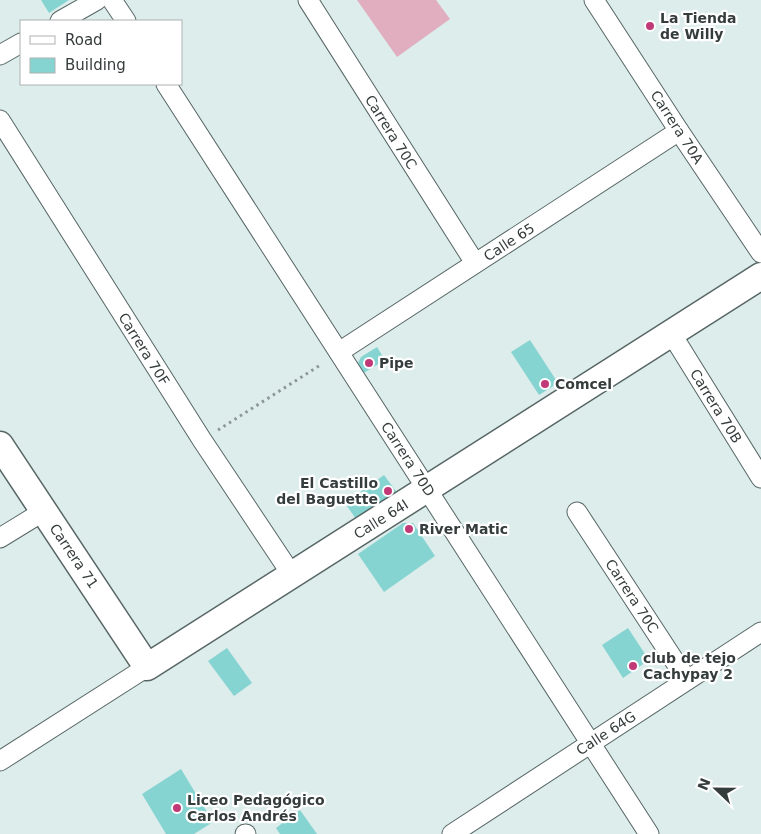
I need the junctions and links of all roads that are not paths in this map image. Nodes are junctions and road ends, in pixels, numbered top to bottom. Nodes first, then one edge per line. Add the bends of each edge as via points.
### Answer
1 (97, 0) edge
2 (112, 0) edge
3 (308, 0) edge
4 (601, 2) edge
5 (62, 20) edge
6 (125, 20) edge
7 (20, 44) edge
8 (0, 55) edge
9 (167, 85) edge
10 (0, 120) edge
11 (679, 132) junction
12 (761, 253) edge
13 (475, 264) junction
14 (761, 276) edge
15 (671, 333) junction
16 (339, 352) junction
17 (0, 445) edge
18 (755, 456) edge
19 (761, 478) edge
20 (428, 489) junction
21 (44, 511) junction
22 (577, 512) dead end
23 (0, 538) edge
24 (292, 575) junction
25 (761, 632) edge
26 (147, 667) junction
27 (687, 680) junction
28 (591, 742) junction
29 (0, 761) edge
30 (455, 833) edge
31 (649, 834) edge

1 - 5 street
2 - 6 street
3 - 13 street, Carrera 70C
4 - 11 street, Carrera 70A
7 - 8 street
9 - 16 street, Carrera 70D
10 - 24 street, Carrera 70F via 202,440
11 - 12 street, Carrera 70A
11 - 13 street, Calle 65
13 - 16 street, Calle 65
14 - 15 street, Calle 64I
15 - 18 street, Carrera 70B
15 - 20 street, Calle 64I
16 - 20 street, Carrera 70D
17 - 21 street, Carrera 71
18 - 19 street, Carrera 70B
20 - 24 street, Calle 64I
20 - 28 street, Carrera 70D
21 - 23 street
21 - 26 street, Carrera 71
22 - 27 street, Carrera 70C
24 - 26 street, Calle 64I
25 - 27 street, Calle 64G
26 - 29 street, Calle 64I
27 - 28 street, Calle 64G
28 - 30 street, Calle 64G
28 - 31 street, Carrera 70D

